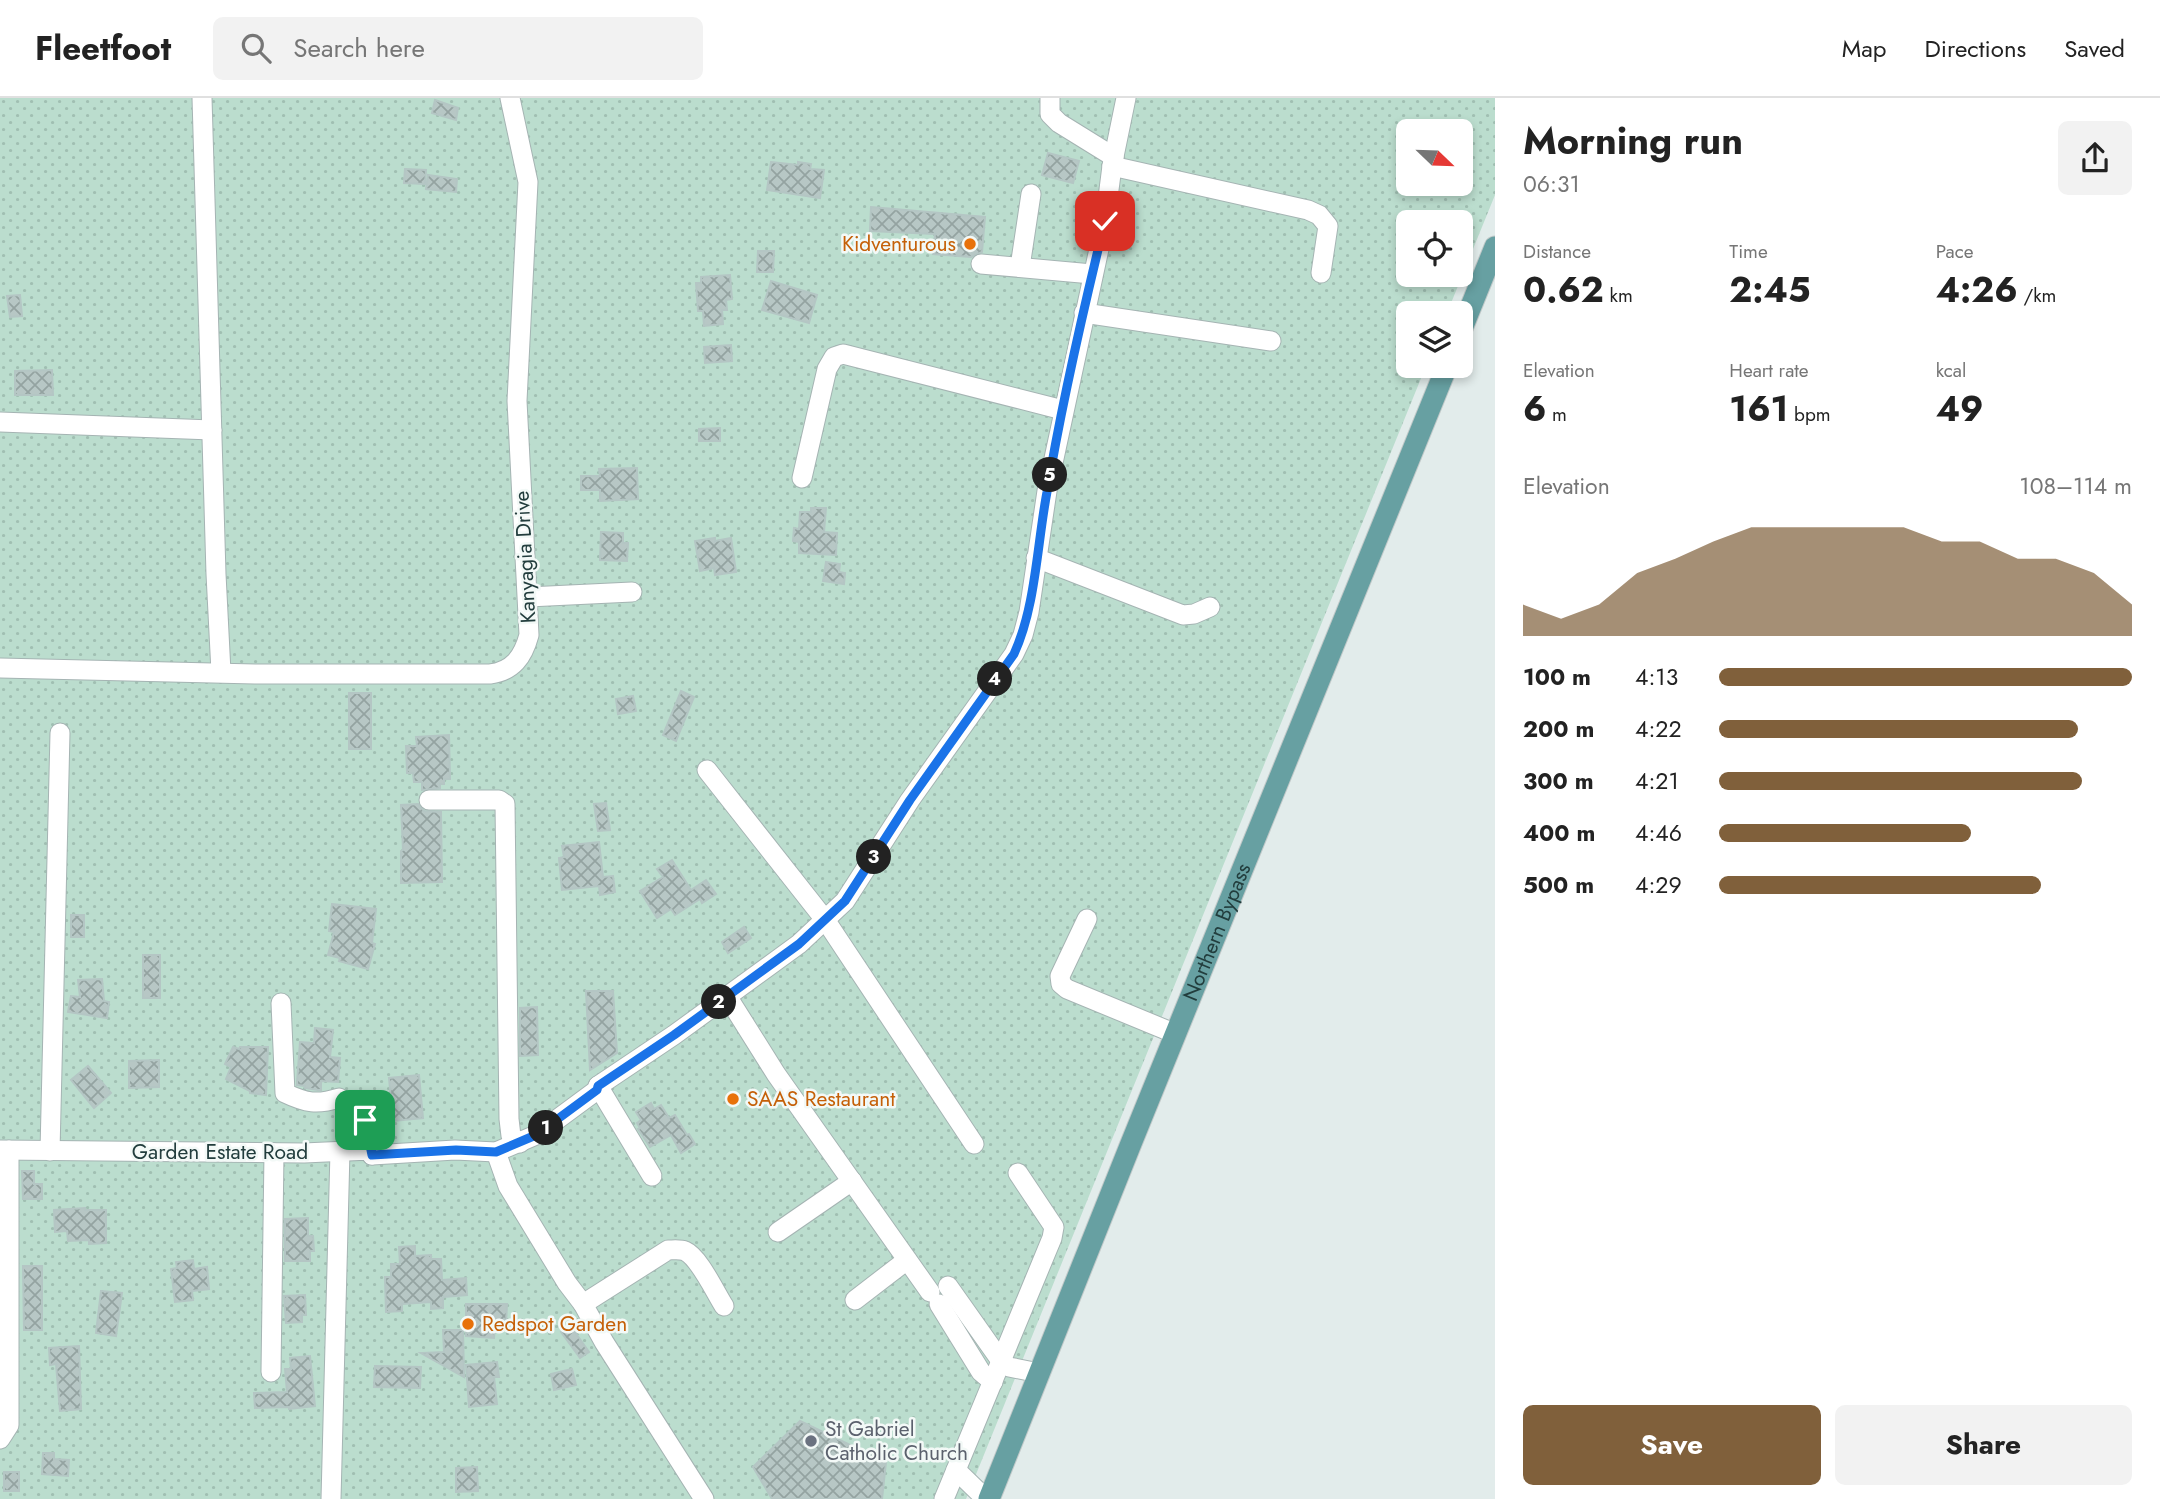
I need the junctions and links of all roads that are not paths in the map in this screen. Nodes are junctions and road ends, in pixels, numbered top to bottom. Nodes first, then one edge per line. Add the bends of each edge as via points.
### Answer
1 (202, 98) edge
2 (510, 98) edge
3 (1050, 98) edge
4 (1126, 98) edge
5 (1113, 162) junction
6 (1031, 194) dead end
7 (1495, 247) edge
8 (981, 264) dead end
9 (1020, 267) junction
10 (1321, 272) dead end
11 (1092, 274) junction
12 (1473, 301) edge
13 (1084, 313) junction
14 (1271, 341) dead end
15 (1442, 378) edge
16 (1063, 410) junction
17 (0, 422) edge
18 (212, 429) junction
19 (802, 478) dead end
20 (1036, 558) junction
21 (632, 592) dead end
22 (528, 597) junction
23 (1210, 607) dead end
24 (0, 668) edge
25 (221, 672) junction
26 (60, 733) dead end
27 (707, 770) dead end
28 (429, 800) dead end
29 (1087, 919) dead end
30 (826, 921) junction
31 (727, 996) junction
32 (281, 1003) dead end
33 (1176, 1034) junction
34 (598, 1086) junction
35 (520, 1143) junction
36 (974, 1144) dead end
37 (5, 1150) edge
38 (50, 1151) junction
39 (340, 1151) junction
40 (496, 1152) junction
41 (274, 1153) junction
42 (372, 1155) junction
43 (1018, 1173) dead end
44 (652, 1176) dead end
45 (852, 1181) junction
46 (778, 1232) dead end
47 (908, 1260) junction
48 (939, 1294) junction
49 (855, 1300) dead end
50 (583, 1304) junction
51 (724, 1306) dead end
52 (1001, 1361) junction
53 (271, 1372) dead end
54 (1039, 1373) junction
55 (993, 1382) junction
56 (0, 1439) edge
57 (956, 1470) junction
58 (331, 1499) edge
59 (704, 1499) edge
60 (944, 1499) edge
61 (987, 1499) edge

1 - 18 street
2 - 22 street, Kanyagia Drive via 528,182 517,401
3 - 5 street via 1050,114
4 - 5 street, Garden Estate Road
5 - 10 street via 1319,215 1328,226
5 - 11 street, Garden Estate Road
6 - 9 street
7 - 12 main road
8 - 9 street
9 - 11 street
11 - 13 street, Garden Estate Road
13 - 14 street
13 - 16 street, Garden Estate Road
15 - 33 main road, Northern Bypass
16 - 19 street via 842,354 834,357 827,369
16 - 20 street, Garden Estate Road
17 - 18 street
18 - 25 street
20 - 23 street via 1183,615
20 - 30 street, Garden Estate Road via 1029,612 1014,654 910,800 856,886
21 - 22 street
22 - 25 street, Kanyagia Drive via 529,635 524,652 501,673
24 - 25 street, Kanyagia Drive
26 - 38 street
27 - 30 street
28 - 35 street via 499,800 505,804 509,1119 511,1136
29 - 33 street via 1060,976 1061,984
30 - 31 street, Garden Estate Road
30 - 36 street
31 - 34 street, Garden Estate Road
31 - 45 street
32 - 42 street via 285,1093 301,1101 324,1103 339,1098 352,1104 365,1120
33 - 54 main road, Northern Bypass
34 - 35 street, Garden Estate Road
34 - 44 street
35 - 40 street, Garden Estate Road
37 - 38 street, Garden Estate Road
37 - 56 street via 9,1425
38 - 41 street, Garden Estate Road
39 - 41 street, Garden Estate Road
39 - 42 street, Garden Estate Road via 370,1150
39 - 58 street
40 - 42 street, Garden Estate Road
40 - 50 street via 508,1186
41 - 53 street
43 - 52 street via 1054,1227
45 - 46 street
45 - 47 street
47 - 48 street
47 - 49 street
48 - 52 street
48 - 55 street via 981,1373
50 - 51 street via 668,1251 677,1250 694,1258
50 - 59 street
52 - 54 street
52 - 55 street
54 - 61 main road, Northern Bypass
55 - 57 street
57 - 60 street
57 - 61 street

